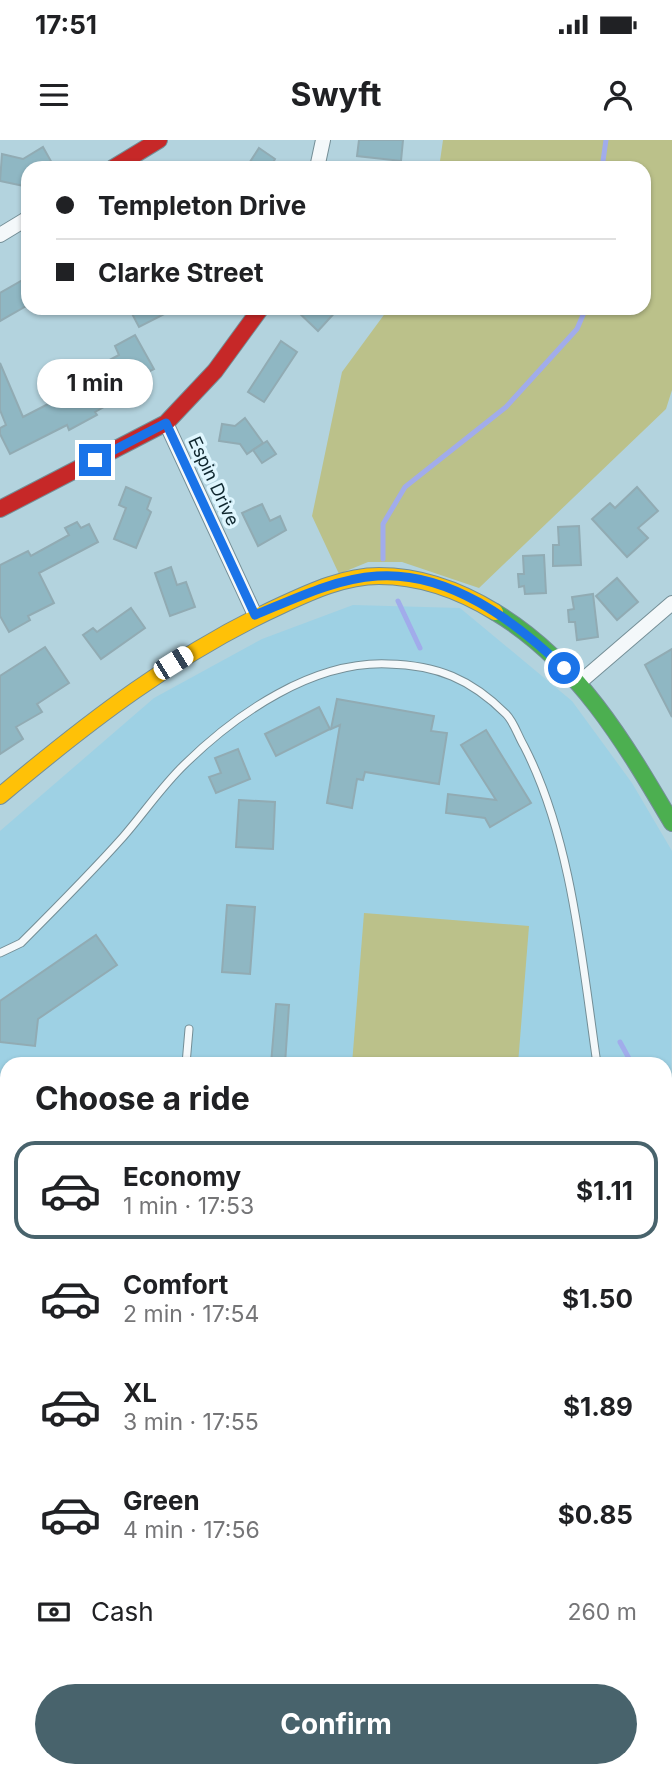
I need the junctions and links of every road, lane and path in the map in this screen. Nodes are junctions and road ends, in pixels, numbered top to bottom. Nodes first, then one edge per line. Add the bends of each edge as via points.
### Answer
1 (159, 140) edge
2 (323, 140) edge
3 (124, 161) edge
4 (318, 161) edge
5 (21, 222) edge
6 (0, 235) edge
7 (256, 315) edge
8 (166, 423) junction
9 (0, 509) edge
10 (672, 603) edge
11 (255, 615) junction
12 (579, 684) junction
13 (0, 796) edge
14 (672, 823) edge
15 (0, 953) edge
16 (188, 1029) dead end
17 (186, 1057) edge
18 (596, 1057) edge

1 - 3 street
2 - 4 street
5 - 6 street
7 - 8 street, Espin Drive via 215,371
8 - 9 street
8 - 11 street, Espin Drive
10 - 12 street
11 - 12 street via 352,580 405,578 463,594 501,616 533,638
11 - 13 street via 139,685 83,725
12 - 14 street via 604,713
15 - 18 lane via 30,934 124,836 184,764 237,721 299,683 334,668 412,664 462,678 508,715 531,760 559,839
16 - 17 lane

